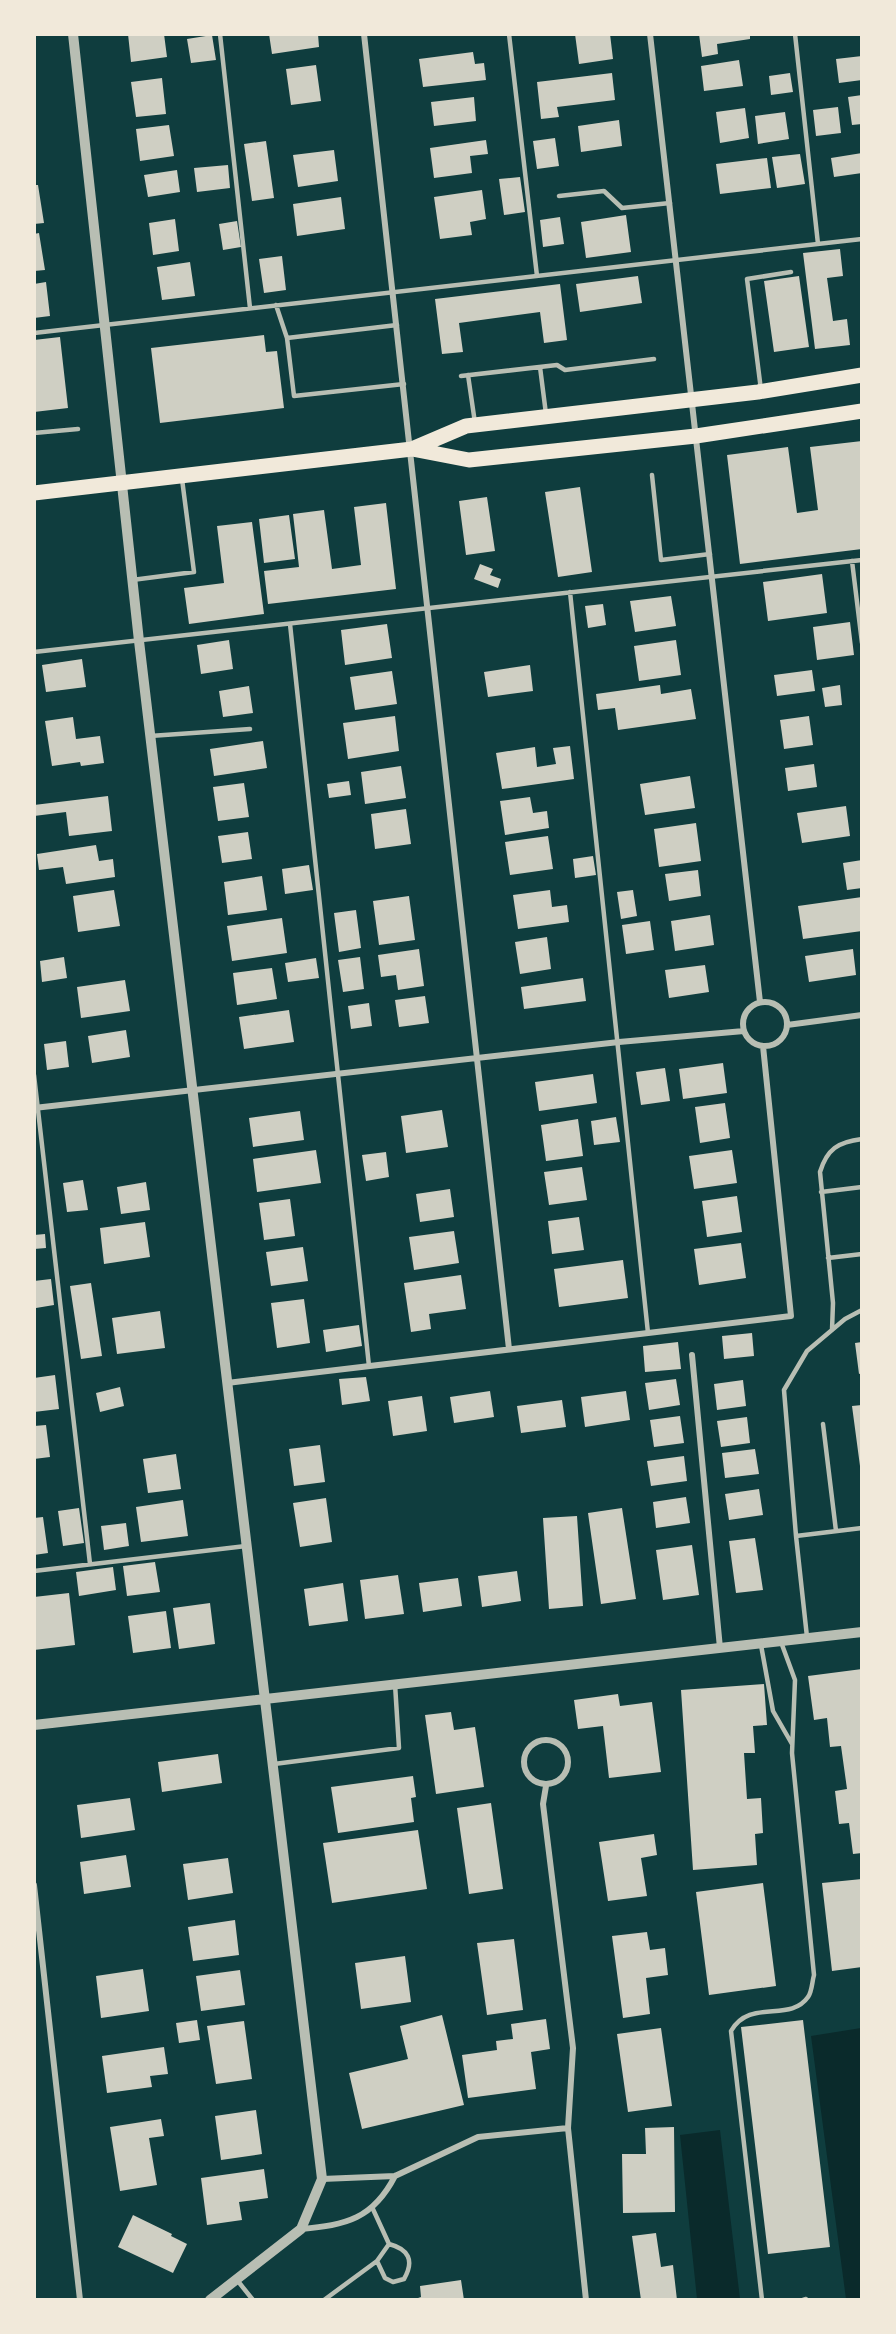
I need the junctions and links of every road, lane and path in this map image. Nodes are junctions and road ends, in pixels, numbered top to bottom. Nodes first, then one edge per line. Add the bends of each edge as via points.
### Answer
1 (73, 34) edge
2 (220, 34) edge
3 (364, 34) edge
4 (509, 34) edge
5 (650, 34) edge
6 (795, 34) edge
7 (559, 196) dead end
8 (670, 203) junction
9 (861, 239) edge
10 (818, 244) junction
11 (676, 261) junction
12 (791, 272) dead end
13 (537, 276) junction
14 (393, 292) junction
15 (276, 305) junction
16 (250, 308) junction
17 (105, 325) junction
18 (397, 325) junction
19 (34, 333) edge
20 (287, 338) junction
21 (654, 359) dead end
22 (540, 367) junction
23 (468, 375) junction
24 (861, 375) edge
25 (461, 376) dead end
26 (404, 384) junction
27 (762, 391) junction
28 (692, 400) junction
29 (861, 411) edge
30 (547, 417) junction
31 (475, 425) junction
32 (78, 429) dead end
33 (34, 433) edge
34 (696, 436) junction
35 (412, 449) junction
36 (652, 476) dead end
37 (182, 477) junction
38 (123, 484) junction
39 (34, 493) edge
40 (710, 554) junction
41 (861, 560) edge
42 (852, 561) junction
43 (712, 577) junction
44 (132, 580) junction
45 (570, 592) junction
46 (428, 608) junction
47 (290, 624) junction
48 (139, 641) junction
49 (861, 642) edge
50 (34, 652) edge
51 (249, 729) dead end
52 (150, 736) junction
53 (760, 1002) junction
54 (861, 1015) edge
55 (787, 1025) junction
56 (744, 1031) junction
57 (619, 1042) junction
58 (763, 1046) junction
59 (477, 1058) junction
60 (339, 1074) junction
61 (34, 1075) edge
62 (193, 1090) junction
63 (36, 1108) edge
64 (861, 1139) edge
65 (861, 1187) edge
66 (822, 1192) junction
67 (861, 1254) edge
68 (828, 1258) junction
69 (861, 1310) edge
70 (832, 1330) junction
71 (648, 1333) junction
72 (509, 1349) junction
73 (693, 1355) dead end
74 (369, 1366) junction
75 (227, 1383) junction
76 (823, 1424) dead end
77 (861, 1528) edge
78 (836, 1531) junction
79 (796, 1536) junction
80 (246, 1546) junction
81 (90, 1564) junction
82 (34, 1571) edge
83 (861, 1632) edge
84 (807, 1638) junction
85 (780, 1641) junction
86 (761, 1643) junction
87 (720, 1648) junction
88 (395, 1684) junction
89 (263, 1700) junction
90 (34, 1725) edge
91 (792, 1744) junction
92 (271, 1765) junction
93 (546, 1786) junction
94 (34, 1885) edge
95 (567, 2128) junction
96 (395, 2176) junction
97 (322, 2179) junction
98 (372, 2207) junction
99 (301, 2229) junction
100 (389, 2244) junction
101 (377, 2261) junction
102 (236, 2277) junction
103 (80, 2300) edge
104 (210, 2300) edge
105 (253, 2300) edge
106 (324, 2300) edge
107 (586, 2300) edge
108 (762, 2300) edge

1 - 17 street
2 - 16 lane
3 - 14 street
4 - 13 lane
5 - 8 street
6 - 10 lane
7 - 8 lane via 604,191 622,208
8 - 11 street
9 - 10 lane
10 - 11 lane
11 - 13 lane
11 - 28 street
12 - 27 lane via 747,279
13 - 14 lane
14 - 15 lane
14 - 18 street
15 - 16 lane
15 - 20 lane
16 - 17 lane
17 - 19 lane
17 - 38 street
18 - 20 lane
18 - 26 street
20 - 26 lane via 294,396
21 - 22 lane via 565,370 557,365
22 - 23 lane
22 - 30 lane
23 - 25 lane
23 - 31 lane
24 - 27 main road
26 - 35 street
27 - 28 main road
28 - 30 main road
28 - 34 street
29 - 34 main road
30 - 31 main road
31 - 35 main road
32 - 33 lane
34 - 35 main road via 469,460
34 - 40 street
35 - 37 main road
35 - 46 street
36 - 40 lane via 661,560
37 - 38 main road
37 - 44 lane via 194,572
38 - 39 main road
38 - 44 street
40 - 43 street
41 - 42 lane
42 - 43 lane
42 - 49 lane
43 - 45 lane
43 - 53 street
44 - 48 street
45 - 46 lane
45 - 57 lane
46 - 47 lane
46 - 59 street
47 - 48 lane
47 - 60 lane
48 - 50 lane
48 - 52 street
51 - 52 lane
52 - 62 street
53 - 55 street via 780,1006
53 - 56 street via 744,1016
54 - 55 street
55 - 58 street via 777,1043
56 - 57 street
56 - 58 street via 751,1042
57 - 59 street
57 - 71 lane
58 - 71 street via 792,1316
59 - 60 street
59 - 72 street
60 - 62 street
60 - 74 lane
61 - 63 lane
62 - 63 street
62 - 75 street
63 - 81 lane
64 - 66 lane via 844,1141 825,1157 820,1172
65 - 66 lane
66 - 68 lane
67 - 68 lane
68 - 70 lane
69 - 70 lane
70 - 79 lane via 807,1352 784,1390
71 - 72 street
72 - 74 street
73 - 87 street
74 - 75 street
75 - 80 street
76 - 78 lane
77 - 78 lane
78 - 79 lane
79 - 84 lane
80 - 81 lane
80 - 89 street
81 - 82 lane
83 - 84 street
84 - 85 street
85 - 86 street
85 - 91 lane via 795,1680
86 - 87 street
86 - 91 lane via 773,1711
87 - 88 street
88 - 89 street
88 - 92 lane via 399,1748
89 - 90 street
89 - 92 street
91 - 108 lane via 814,1975 809,1996 798,2007 749,2013 731,2031
92 - 97 street
93 - 93 street via 560,1781 568,1770 568,1755 560,1744 546,1739 533,1744 524,1755 524,1770 533,1781
93 - 95 street via 543,1804 573,2048
94 - 103 street
95 - 96 street via 478,2137
95 - 107 street
96 - 97 street
96 - 98 street
97 - 99 street
98 - 99 street via 347,2223
98 - 100 lane
99 - 102 street
100 - 101 lane
100 - 101 lane via 403,2248 410,2256 405,2279 393,2282 385,2278
101 - 106 lane
102 - 104 street
102 - 105 lane

